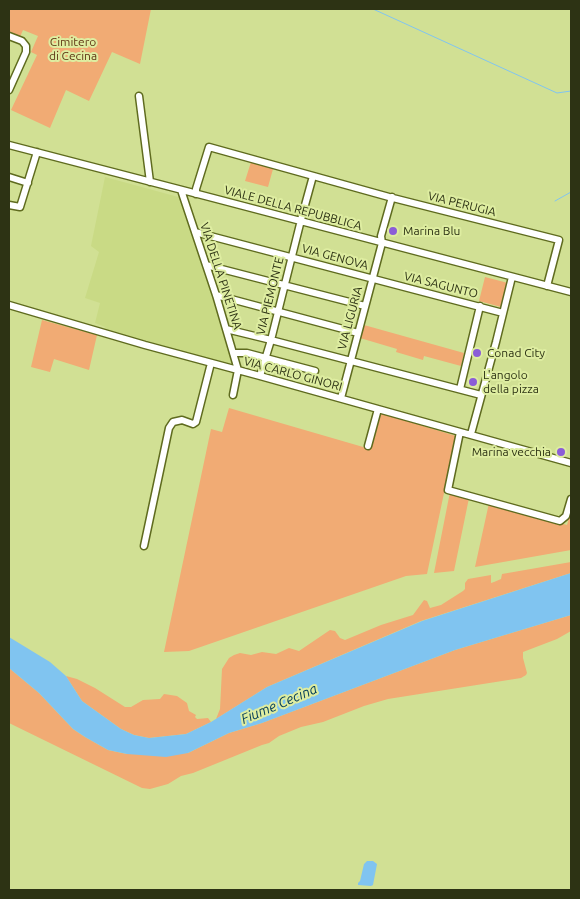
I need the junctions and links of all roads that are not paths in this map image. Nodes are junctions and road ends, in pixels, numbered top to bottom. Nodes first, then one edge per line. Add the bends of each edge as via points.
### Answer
1 (9, 36) edge
2 (9, 90) edge
3 (138, 96) dead end
4 (9, 145) edge
5 (37, 152) junction
6 (313, 176) junction
7 (9, 177) edge
8 (150, 182) junction
9 (28, 183) junction
10 (181, 190) junction
11 (196, 194) junction
12 (392, 198) junction
13 (9, 205) edge
14 (301, 222) junction
15 (195, 232) junction
16 (382, 243) junction
17 (292, 257) junction
18 (206, 265) junction
19 (512, 277) junction
20 (372, 278) junction
21 (285, 286) junction
22 (547, 286) junction
23 (571, 292) edge
24 (216, 295) junction
25 (9, 306) edge
26 (365, 306) junction
27 (480, 306) junction
28 (278, 312) junction
29 (504, 313) junction
30 (226, 329) junction
31 (358, 334) junction
32 (271, 340) junction
33 (233, 353) junction
34 (266, 357) junction
35 (351, 362) junction
36 (211, 363) junction
37 (238, 370) junction
38 (315, 371) dead end
39 (260, 376) junction
40 (460, 389) junction
41 (233, 395) dead end
42 (482, 395) junction
43 (341, 398) junction
44 (378, 409) junction
45 (460, 432) junction
46 (471, 434) junction
47 (368, 446) dead end
48 (571, 463) edge
49 (571, 499) edge
50 (144, 546) dead end

1 - 2 street via 26,46
3 - 8 street
4 - 5 street, VIALE DELLA REPUBBLICA
5 - 8 street, VIALE DELLA REPUBBLICA
5 - 9 street
6 - 11 street, VIA PERUGIA via 209,147
6 - 12 street, VIA PERUGIA
6 - 14 street, VIA PIEMONTE
7 - 9 street
8 - 10 street, VIALE DELLA REPUBBLICA
9 - 13 street via 20,207
10 - 11 street, VIALE DELLA REPUBBLICA
10 - 15 street, VIA DELLA PINETINA
11 - 14 street, VIALE DELLA REPUBBLICA
12 - 16 street, VIA LIGURIA
12 - 22 street, VIA PERUGIA via 559,240
14 - 16 street, VIALE DELLA REPUBBLICA
14 - 17 street, VIA PIEMONTE
15 - 17 street, VIA GENOVA
15 - 18 street, VIA DELLA PINETINA
16 - 19 street, VIALE DELLA REPUBBLICA
16 - 20 street, VIA LIGURIA
17 - 20 street, VIA GENOVA
17 - 21 street, VIA PIEMONTE
18 - 21 street
18 - 24 street, VIA DELLA PINETINA
19 - 22 street, VIALE DELLA REPUBBLICA
19 - 29 street
20 - 26 street, VIA LIGURIA
20 - 27 street, VIA SAGUNTO
21 - 26 street
21 - 28 street, VIA PIEMONTE
22 - 23 street, VIALE DELLA REPUBBLICA
24 - 28 street
24 - 30 street, VIA DELLA PINETINA
25 - 36 street, VIA CARLO GINORI
26 - 31 street, VIA LIGURIA
27 - 29 street, VIA SAGUNTO
27 - 40 street
28 - 31 street
28 - 32 street, VIA PIEMONTE
29 - 42 street
30 - 32 street
30 - 33 street, VIA DELLA PINETINA
31 - 35 street, VIA LIGURIA
32 - 34 street, VIA PIEMONTE
32 - 35 street
33 - 34 street
33 - 37 street, VIA DELLA PINETINA
34 - 38 street
34 - 39 street, VIA PIEMONTE
35 - 40 street
35 - 43 street, VIA LIGURIA
36 - 37 street, VIA CARLO GINORI
36 - 50 street via 196,422 182,420 173,422 169,428
37 - 39 street, VIA CARLO GINORI
37 - 41 street
39 - 43 street, VIA CARLO GINORI
40 - 42 street
42 - 46 street
43 - 44 street, VIA CARLO GINORI
44 - 45 street, VIA CARLO GINORI
44 - 47 street
45 - 46 street, VIA CARLO GINORI
45 - 49 street via 448,490 560,522 566,516
46 - 48 street, VIA CARLO GINORI

